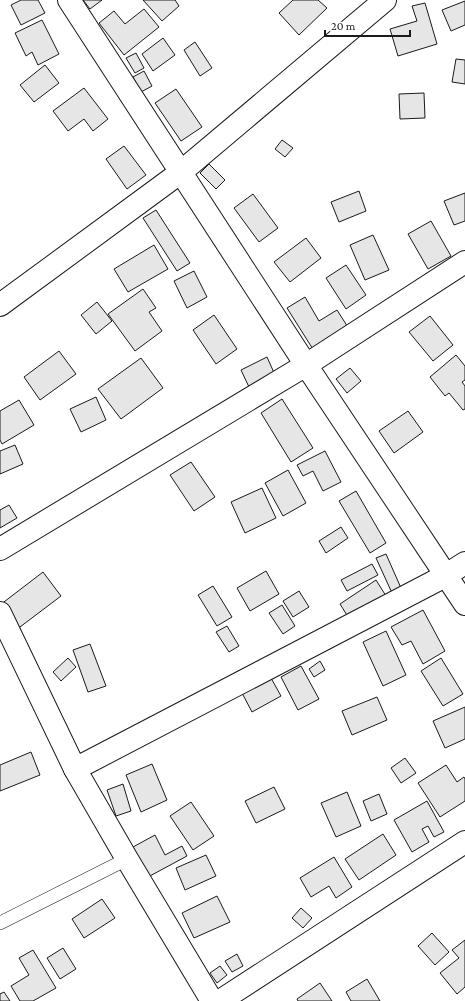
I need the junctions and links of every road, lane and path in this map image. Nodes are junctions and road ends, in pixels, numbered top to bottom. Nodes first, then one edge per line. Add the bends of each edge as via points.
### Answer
1 (69, 0) edge
2 (385, 0) edge
3 (181, 172) junction
4 (465, 262) edge
5 (0, 305) edge
6 (306, 365) junction
7 (0, 549) edge
8 (465, 563) edge
9 (445, 576) junction
10 (465, 604) edge
11 (0, 613) edge
12 (75, 769) junction
13 (465, 842) edge
14 (127, 859) junction
15 (0, 923) edge
16 (212, 1001) edge
17 (220, 1001) edge

1 - 3 street
2 - 3 street
3 - 5 street
3 - 6 street
4 - 6 street
6 - 7 street
6 - 9 street
8 - 9 street
9 - 10 street
9 - 12 street
11 - 12 street
12 - 14 street
13 - 17 street
14 - 15 lane
14 - 16 street

